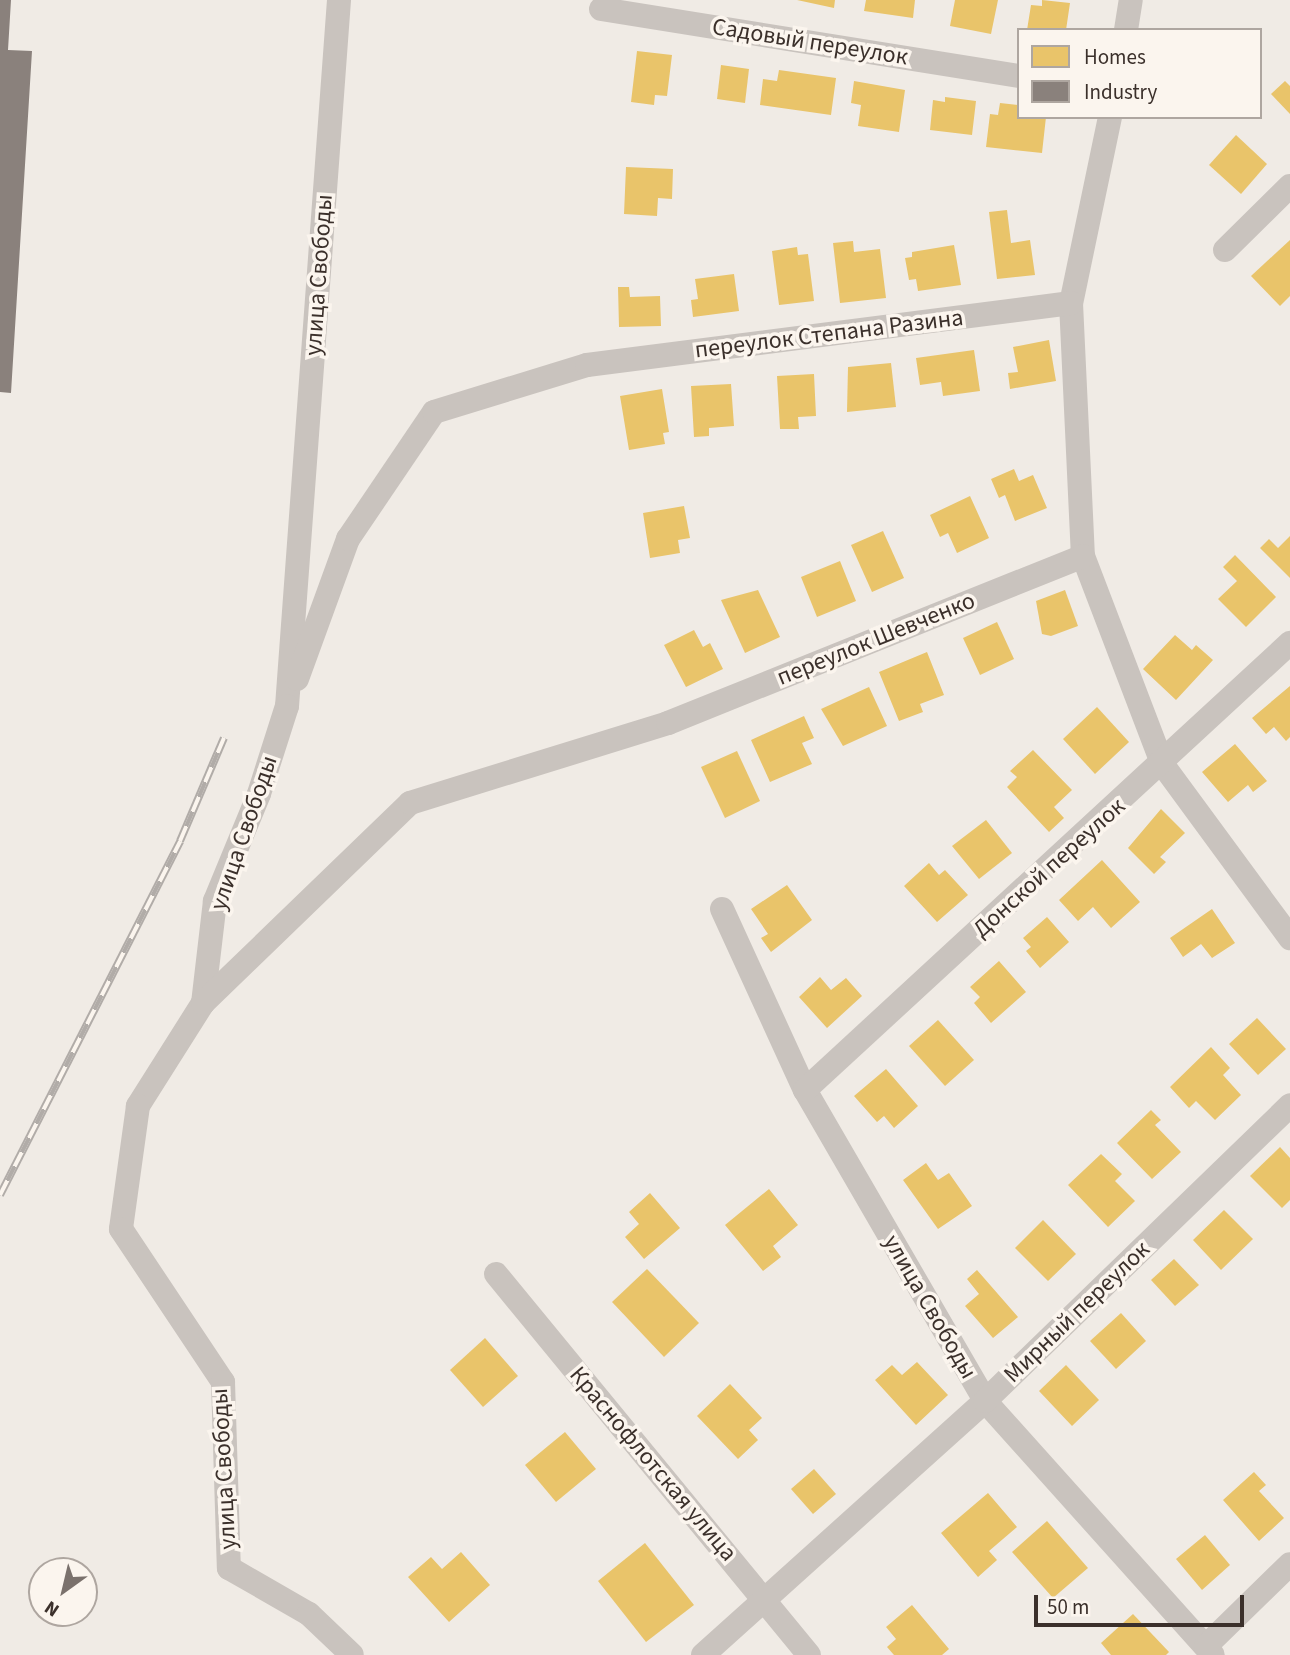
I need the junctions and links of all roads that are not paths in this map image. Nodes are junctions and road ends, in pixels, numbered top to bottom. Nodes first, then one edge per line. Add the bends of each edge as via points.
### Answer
1 (339, 0) edge
2 (1131, 0) edge
3 (601, 9) dead end
4 (1126, 28) edge
5 (1017, 76) edge
6 (1110, 119) edge
7 (1290, 186) edge
8 (1224, 250) dead end
9 (1072, 303) junction
10 (1083, 556) junction
11 (1290, 643) edge
12 (287, 706) junction
13 (1163, 765) junction
14 (722, 909) dead end
15 (1290, 938) edge
16 (203, 1003) junction
17 (805, 1090) junction
18 (1290, 1105) edge
19 (496, 1274) dead end
20 (985, 1401) junction
21 (1290, 1564) edge
22 (765, 1600) junction
23 (1209, 1651) edge
24 (352, 1655) edge
25 (703, 1655) edge
26 (809, 1655) edge

1 - 12 street, улица Свободы
2 - 4 street
3 - 5 street, Садовый переулок
6 - 9 street
7 - 8 street
9 - 10 street
9 - 12 street, переулок Степана Разина via 587,365 434,412 348,540
10 - 13 street
10 - 16 street, переулок Шевченко via 668,723 410,803
11 - 13 street, Донской переулок
12 - 16 street, улица Свободы via 259,794 215,901
13 - 15 street
13 - 17 street, Донской переулок
14 - 17 street, улица Свободы
16 - 24 street, улица Свободы via 138,1105 121,1229 223,1382 229,1568 309,1614
17 - 20 street, улица Свободы
18 - 20 street, Мирный переулок
19 - 22 street, Краснофлотская улица
20 - 22 street, Мирный переулок
20 - 23 street, улица Свободы
21 - 23 street
22 - 25 street, Мирный переулок
22 - 26 street, Краснофлотская улица

